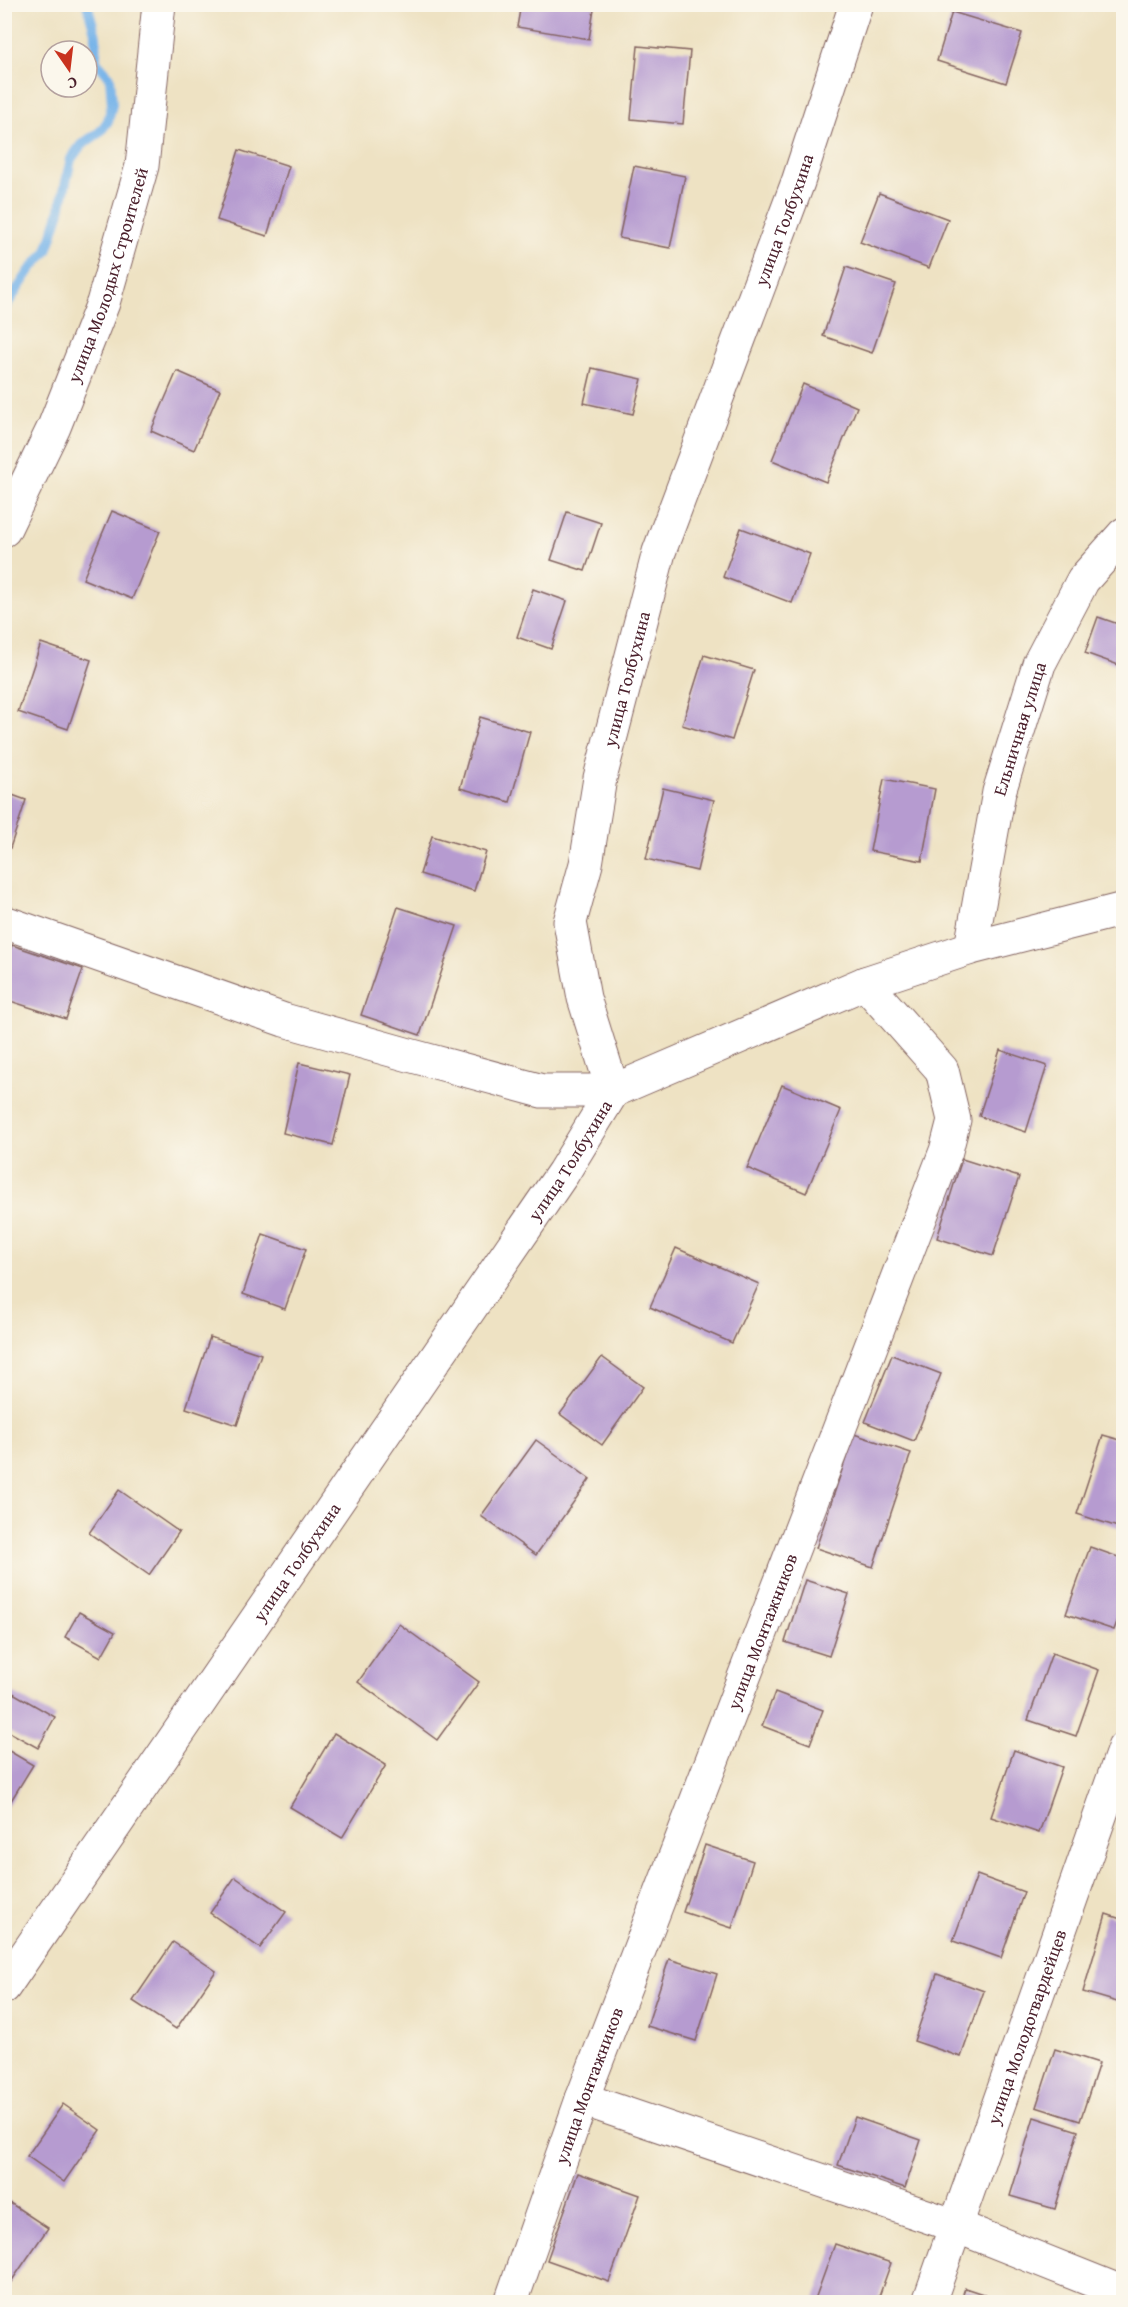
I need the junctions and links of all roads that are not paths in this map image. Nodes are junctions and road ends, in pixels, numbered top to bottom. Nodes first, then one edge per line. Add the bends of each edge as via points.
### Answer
1 (159, 4) edge
2 (856, 4) edge
3 (4, 530) edge
4 (1124, 534) edge
5 (1124, 909) edge
6 (4, 922) edge
7 (971, 948) junction
8 (865, 982) junction
9 (613, 1091) junction
10 (1124, 1749) edge
11 (4, 1987) edge
12 (582, 2099) junction
13 (956, 2226) junction
14 (1124, 2293) edge
15 (511, 2302) edge
16 (929, 2302) edge

1 - 3 street, улица Молодых Строителей via 142,166 103,303 54,427
2 - 9 street, улица Толбухина via 798,182 659,552 600,778 586,864 570,922 584,998
4 - 7 street, Ельничная улица via 1083,580 1038,664 999,792
5 - 7 street
6 - 9 street via 284,1020 409,1055 542,1091
7 - 8 street
8 - 9 street
8 - 12 street, улица Монтажников via 942,1070 954,1120 946,1151
9 - 11 street, улица Толбухина via 563,1173
10 - 13 street, улица Молодогвардейцев
12 - 13 street
12 - 15 street, улица Монтажников
13 - 14 street
13 - 16 street, улица Молодогвардейцев

